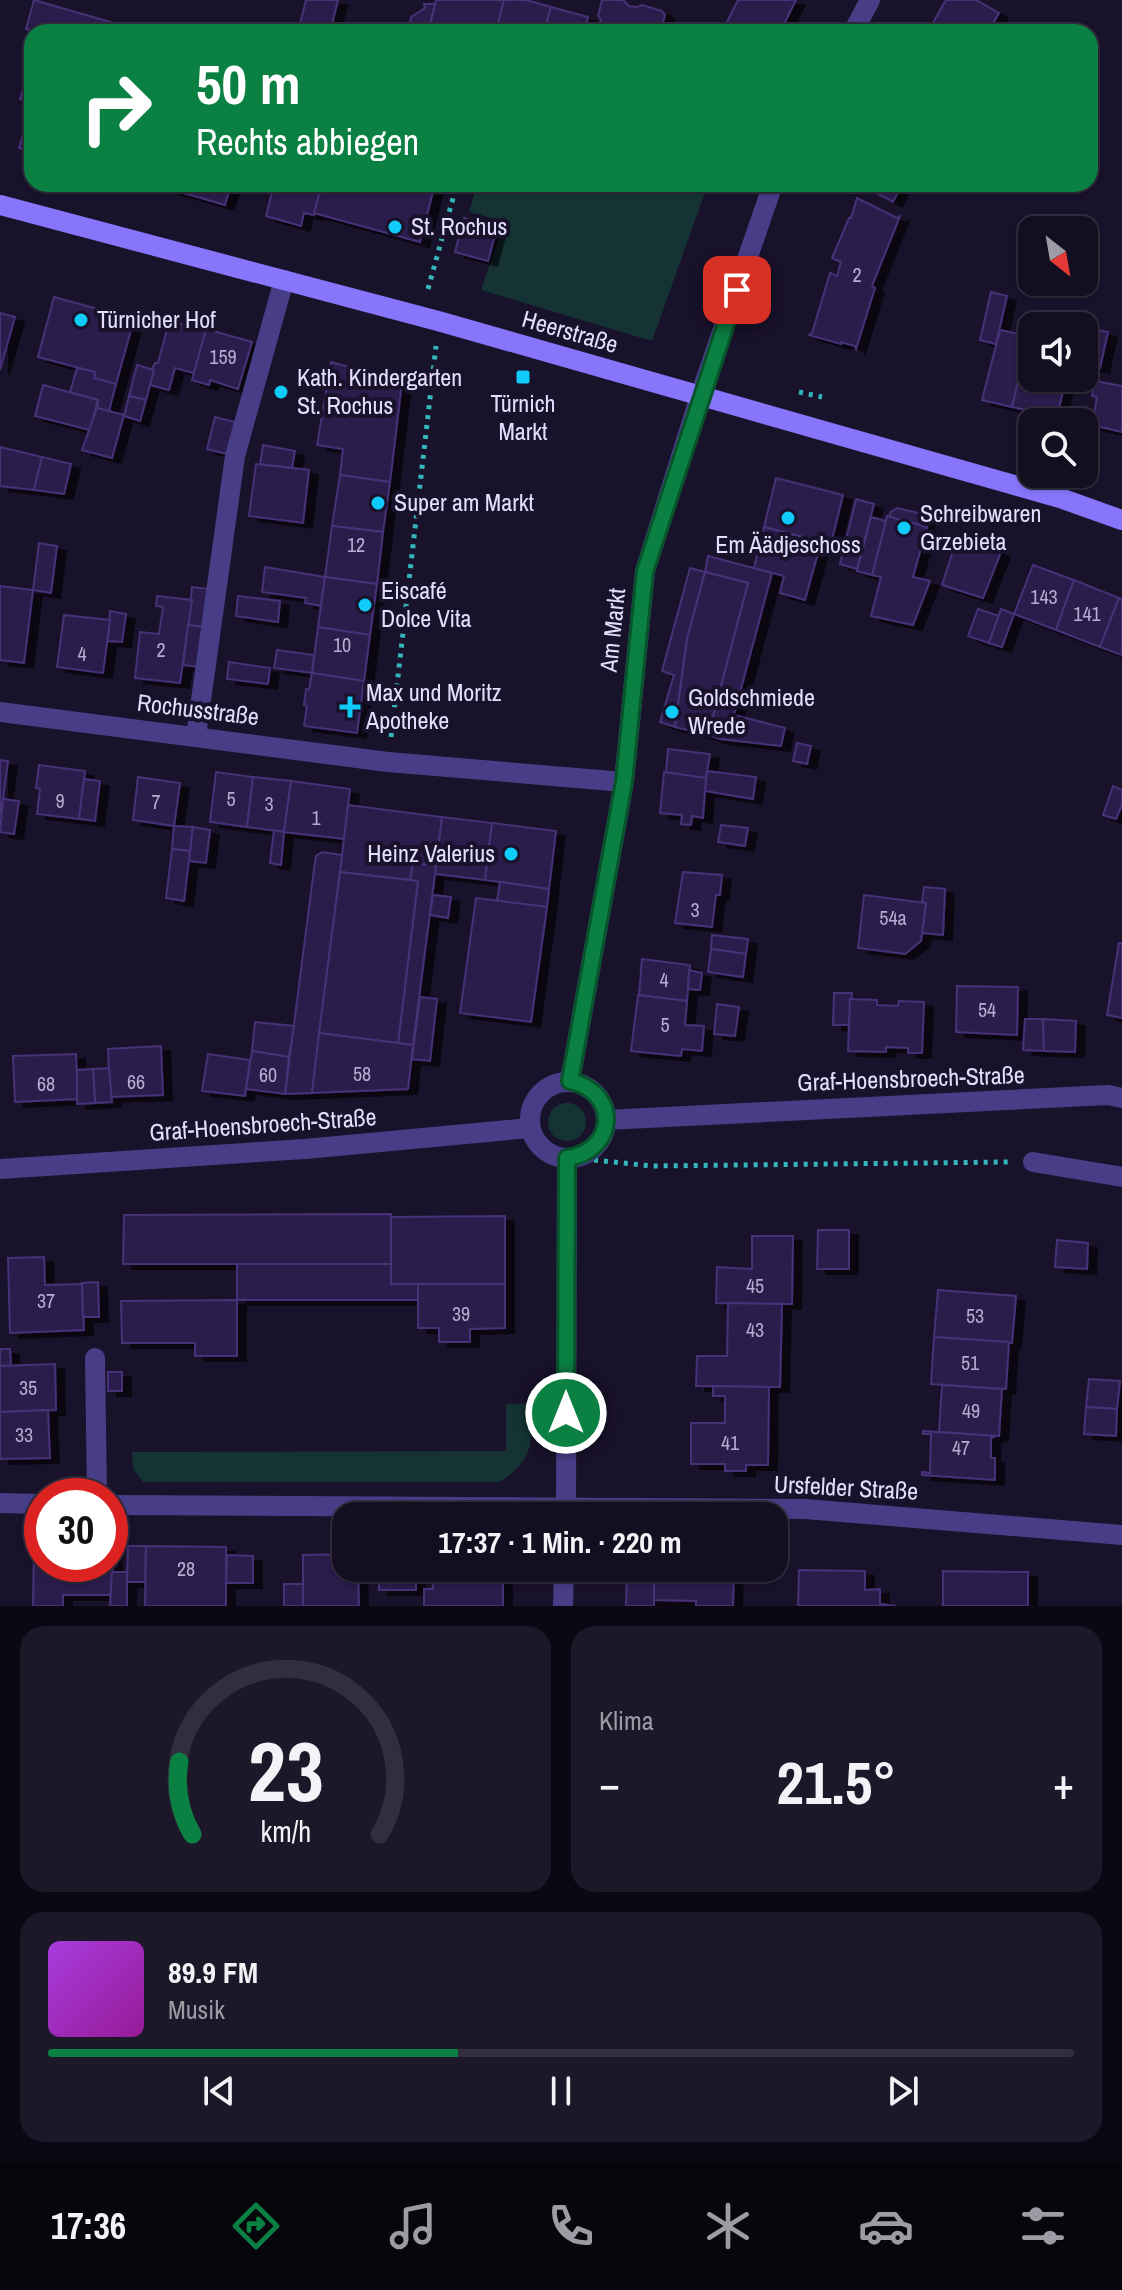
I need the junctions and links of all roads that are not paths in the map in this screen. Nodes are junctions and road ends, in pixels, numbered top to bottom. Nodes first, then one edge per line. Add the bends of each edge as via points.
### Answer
1 (870, 0) edge
2 (857, 24) edge
3 (770, 192) edge
4 (0, 205) edge
5 (284, 280) junction
6 (700, 396) junction
7 (1122, 520) edge
8 (0, 712) edge
9 (196, 736) junction
10 (624, 782) junction
11 (570, 1081) junction
12 (1122, 1098) edge
13 (606, 1120) junction
14 (530, 1128) junction
15 (567, 1158) junction
16 (1033, 1162) road end
17 (0, 1169) edge
18 (1122, 1177) edge
19 (95, 1358) dead end
20 (97, 1478) edge
21 (566, 1502) edge
22 (0, 1503) edge
23 (24, 1504) edge
24 (128, 1505) edge
25 (332, 1508) edge
26 (788, 1509) edge
27 (1122, 1535) edge
28 (564, 1582) edge
29 (563, 1606) edge

1 - 2 street
3 - 6 street, Am Markt
4 - 5 main road, Heerstraße
5 - 6 main road, Heerstraße
5 - 9 street via 235,456
6 - 7 main road, Heerstraße
6 - 10 street, Am Markt via 645,571
8 - 9 street, Rochusstraße
9 - 10 street, Rochusstraße via 388,762
10 - 11 street, Am Markt
11 - 13 street via 592,1089
11 - 14 street via 556,1083 534,1100
12 - 13 street, Graf-Hoensbroech-Straße
13 - 15 street via 598,1143
14 - 15 street via 540,1146
14 - 17 street, Graf-Hoensbroech-Straße
15 - 21 street
16 - 18 street
19 - 20 street
22 - 23 street
24 - 25 street, Ursfelder Straße
26 - 27 street, Ursfelder Straße
28 - 29 street

